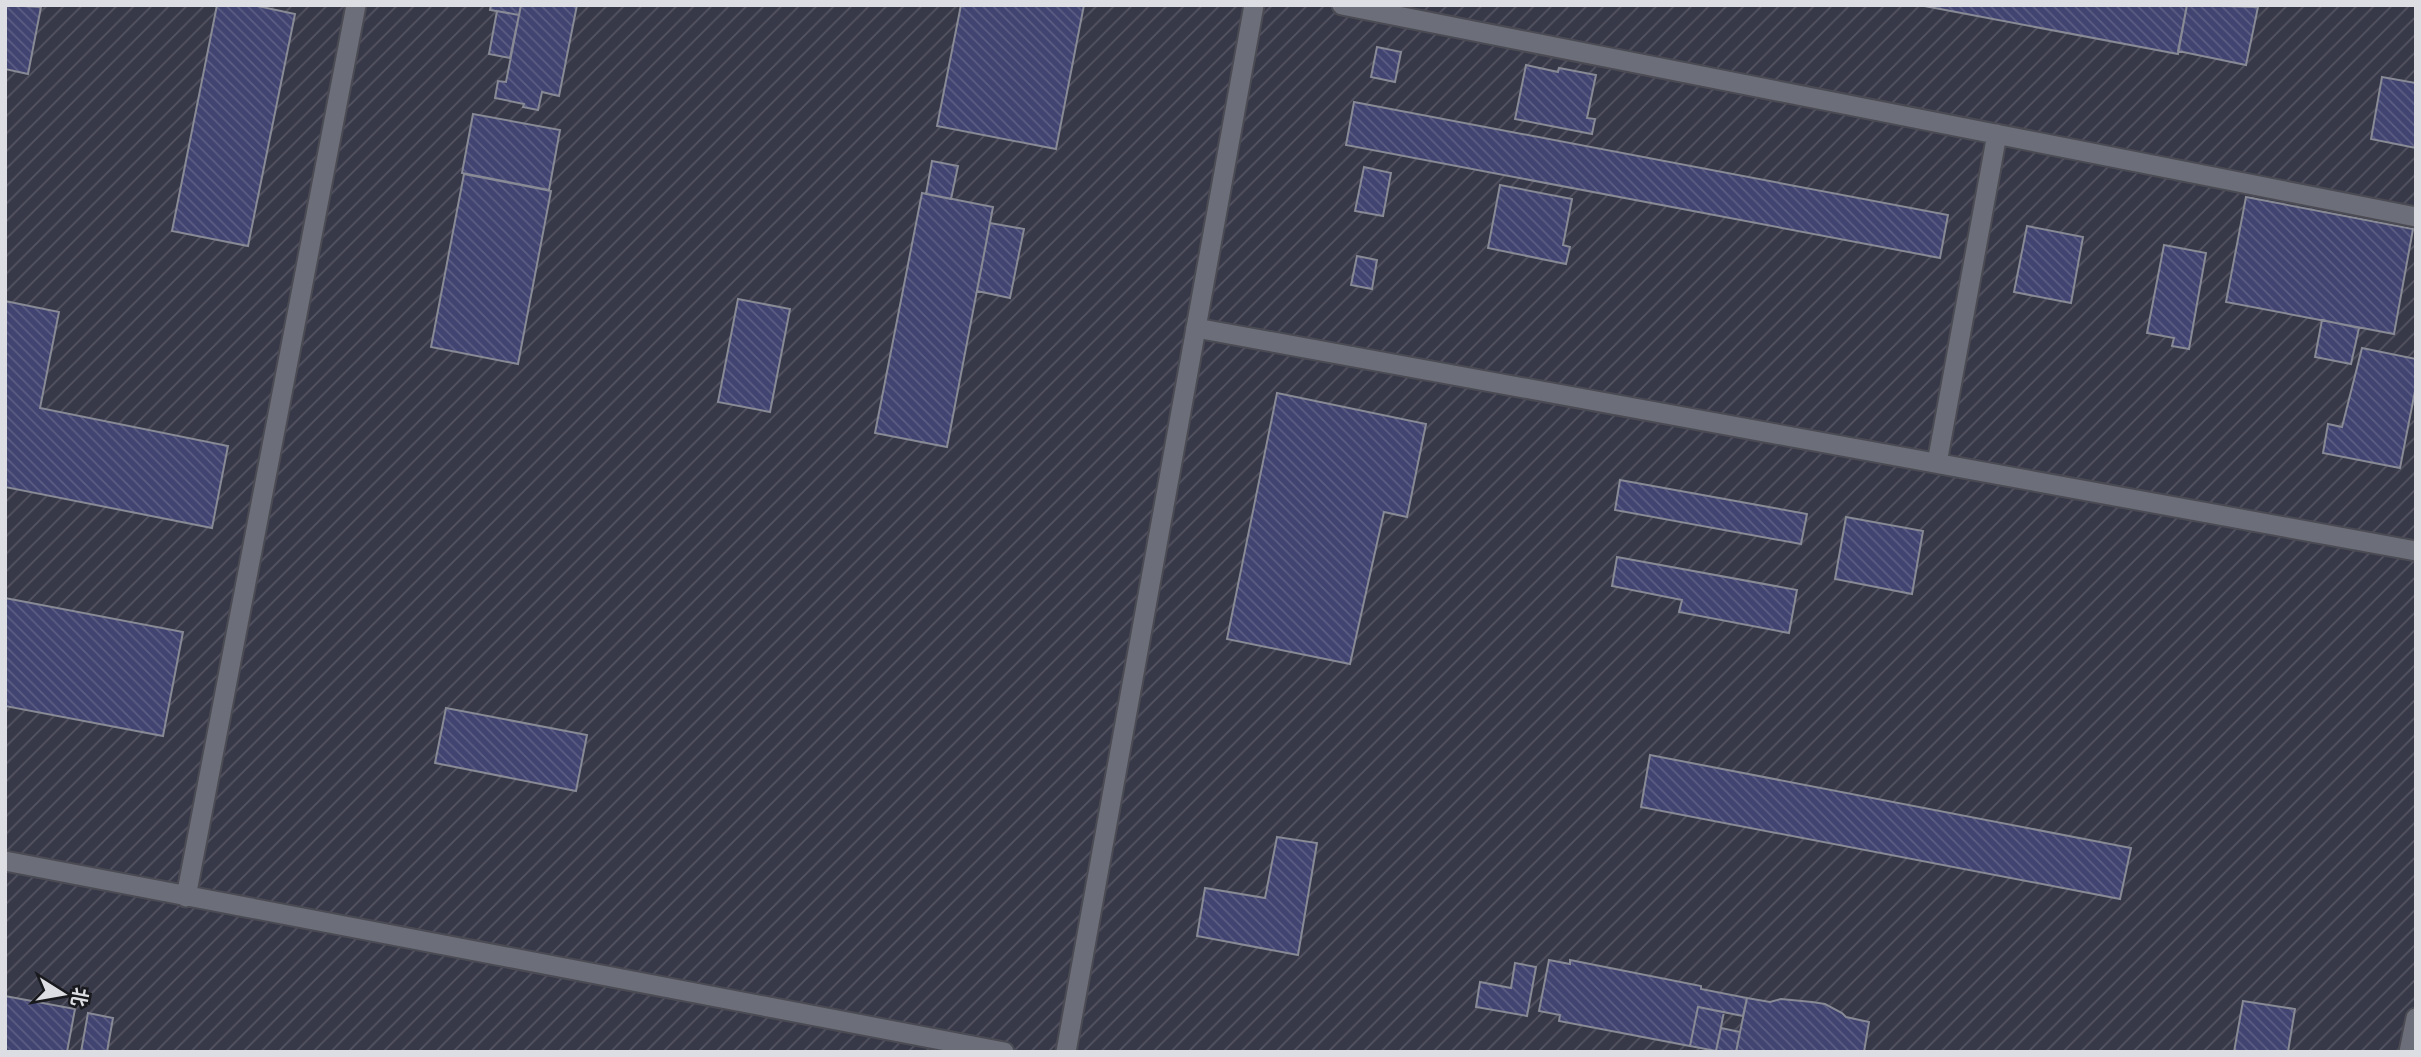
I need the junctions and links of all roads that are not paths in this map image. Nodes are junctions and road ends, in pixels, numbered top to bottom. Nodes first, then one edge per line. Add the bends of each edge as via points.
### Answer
1 (356, 5) edge
2 (1254, 5) edge
3 (1342, 5) edge
4 (1997, 134) junction
5 (2416, 217) edge
6 (1196, 328) junction
7 (1937, 463) junction
8 (2416, 551) edge
9 (5, 861) edge
10 (186, 897) junction
11 (2416, 1018) edge
12 (1004, 1052) edge
13 (1066, 1052) edge
14 (2409, 1052) edge

1 - 10 street
2 - 6 street
3 - 4 street
4 - 5 street
4 - 7 street
6 - 7 street
6 - 13 street
7 - 8 street
9 - 10 street
10 - 12 street
11 - 14 street

